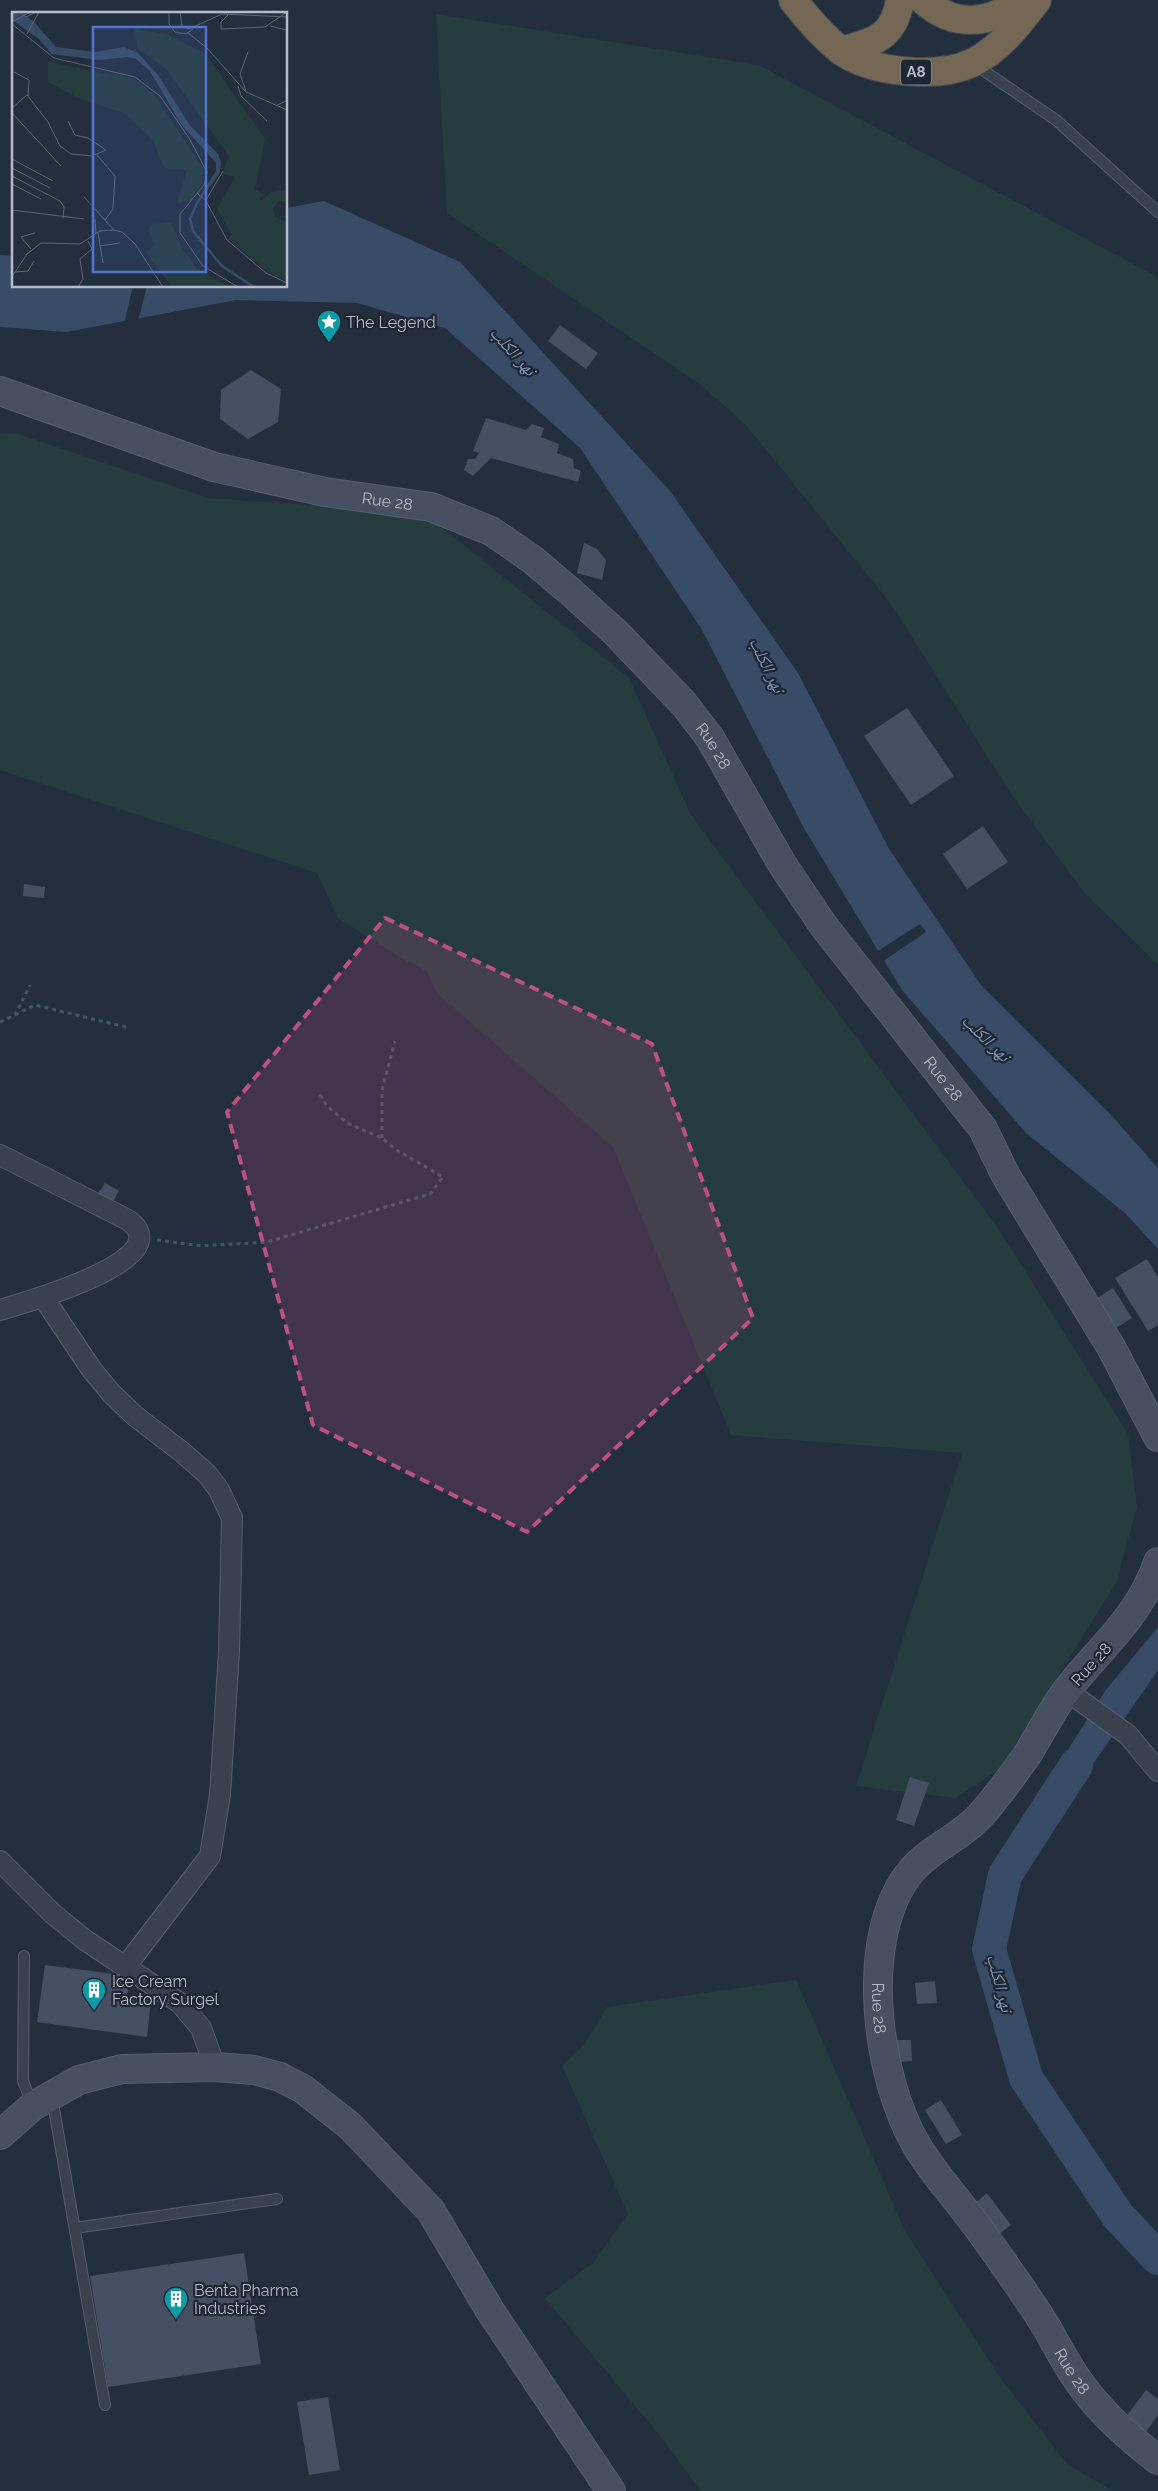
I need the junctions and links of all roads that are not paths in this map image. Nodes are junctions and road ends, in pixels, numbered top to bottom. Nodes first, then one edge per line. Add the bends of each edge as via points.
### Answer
1 (793, 0) edge
2 (900, 0) edge
3 (923, 0) edge
4 (1019, 0) edge
5 (1037, 0) edge
6 (841, 51) junction
7 (972, 63) junction
8 (1158, 212) edge
9 (0, 391) edge
10 (0, 1156) edge
11 (43, 1297) junction
12 (0, 1310) edge
13 (1158, 1437) edge
14 (1158, 1562) edge
15 (1067, 1691) junction
16 (1157, 1765) edge
17 (0, 1861) edge
18 (24, 1956) dead end
19 (126, 1966) junction
20 (215, 2067) junction
21 (42, 2101) junction
22 (0, 2135) edge
23 (277, 2199) dead end
24 (75, 2228) junction
25 (105, 2405) dead end
26 (1158, 2460) edge
27 (611, 2491) edge

1 - 6 highway, A8 via 808,20
2 - 6 highway via 890,30 880,38
3 - 4 highway via 946,16 978,21 997,16
5 - 7 highway, A8 via 1014,30
6 - 7 highway, A8 via 898,71 926,73
7 - 8 lane via 1056,120
9 - 13 street, Rue 28 via 214,467 325,492 431,507 490,531 533,560 588,607 684,704 710,738 782,864 823,925 983,1130 1006,1176 1110,1348
10 - 11 street via 128,1220 138,1230 134,1251 120,1264
11 - 12 street
11 - 19 street via 111,1393 207,1474 220,1490 232,1518 221,1786 210,1856
14 - 15 street, Rue 28 via 1139,1604 1121,1630
15 - 16 street via 1128,1734
15 - 26 street, Rue 28 via 1024,1758 979,1818 912,1870 894,1900 884,1933 879,1975 879,2035 894,2094 916,2144 1004,2263 1076,2378 1099,2408 1129,2438
17 - 19 street via 53,1914 85,1940
18 - 21 lane via 23,2081
19 - 20 street via 180,2002 201,2028
20 - 21 street via 122,2069 79,2080
20 - 27 street via 280,2076 303,2089 350,2126 431,2211 489,2309
21 - 22 street
21 - 24 lane
23 - 24 lane
24 - 25 lane

